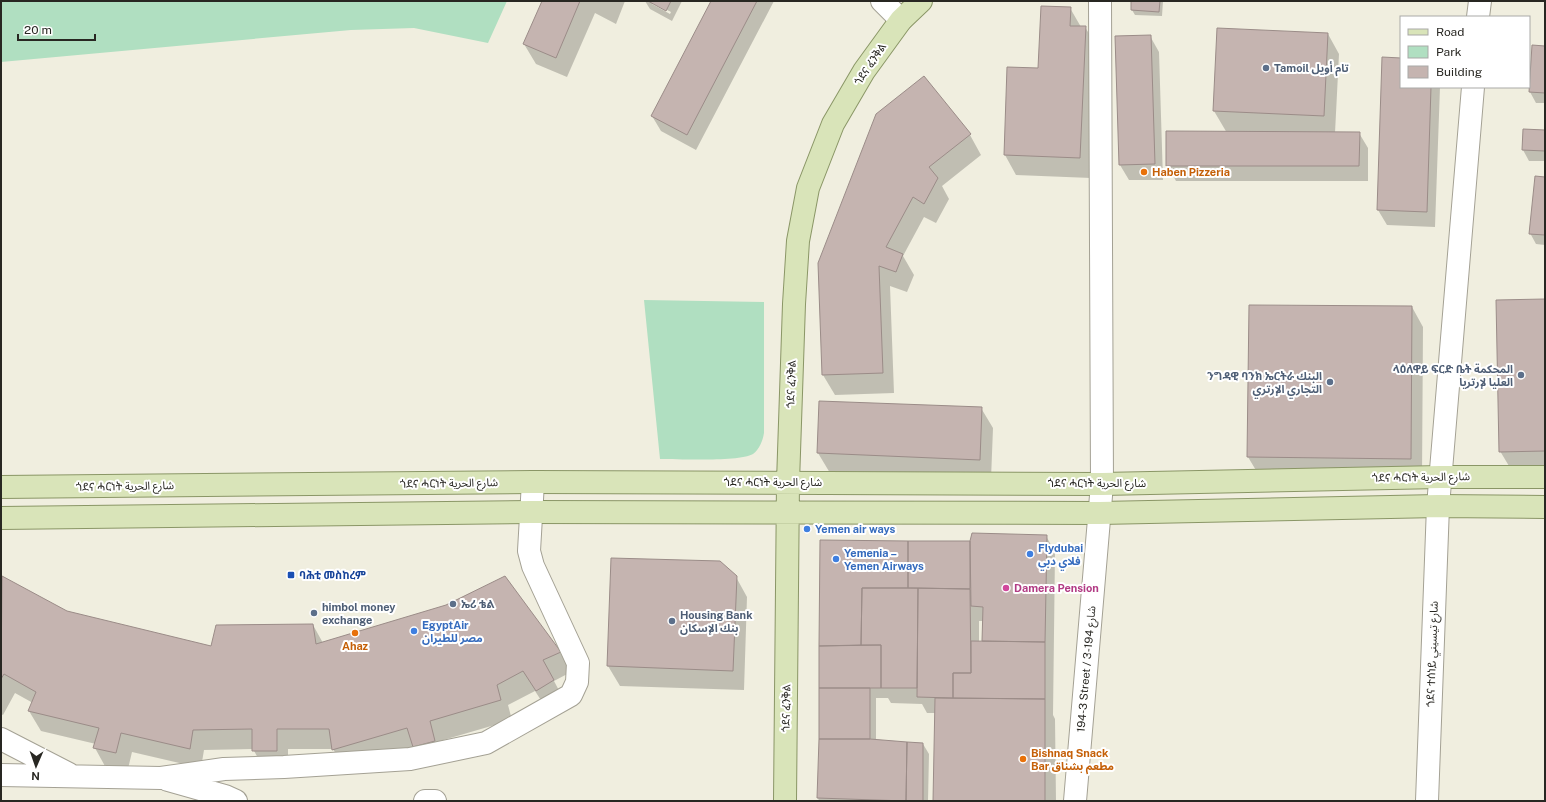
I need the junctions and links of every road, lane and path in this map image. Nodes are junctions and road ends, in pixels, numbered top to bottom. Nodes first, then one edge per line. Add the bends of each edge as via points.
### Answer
1 (882, 1) edge
2 (921, 1) edge
3 (1100, 1) edge
4 (1480, 1) edge
5 (1478, 16) edge
6 (901, 20) junction
7 (1473, 88) edge
8 (1440, 476) junction
9 (1545, 477) edge
10 (533, 482) junction
11 (788, 482) junction
12 (1102, 484) junction
13 (1, 487) edge
14 (1438, 506) junction
15 (1545, 507) edge
16 (531, 512) junction
17 (788, 513) junction
18 (1100, 513) junction
19 (1, 518) edge
20 (1, 739) edge
21 (1, 775) edge
22 (73, 776) junction
23 (161, 778) junction
24 (228, 799) edge
25 (425, 801) edge
26 (435, 801) edge
27 (785, 801) edge
28 (1075, 801) edge
29 (1427, 801) edge

1 - 6 street
2 - 6 main road, ጎደና ፈንቅል
3 - 12 street, 194-3 Street / شارع 194-3
4 - 5 street
6 - 11 main road, ጎደና ፈንቅል via 864,71 833,124 808,188 798,241
7 - 8 street, ጎደና ተሰነይ شارع تيسيني
8 - 9 main road, ጎደና ሓርነት شارع الحرية
8 - 12 main road, ጎደና ሓርነት شارع الحرية
8 - 14 street, ጎደና ተሰነይ شارع تيسيني
10 - 11 main road, ጎደና ሓርነት شارع الحرية
10 - 13 main road, ጎደና ሓርነት شارع الحرية
10 - 16 street
11 - 12 main road, ጎደና ሓርነት شارع الحرية
11 - 17 main road, ጎደና ፈንቅል
12 - 18 street, 194-3 Street / شارع 194-3
14 - 15 main road
14 - 18 main road
14 - 29 street, ጎደና ተሰነይ شارع تيسيني
16 - 17 main road
16 - 19 main road
16 - 23 street via 529,551 533,566 578,663 577,682 571,695 486,743 410,759 224,769
17 - 18 main road
17 - 27 main road, ጎደና ፈንቅል
18 - 28 street, 194-3 Street / شارع 194-3
20 - 22 street
21 - 22 street
22 - 23 street
23 - 24 street
25 - 26 street

